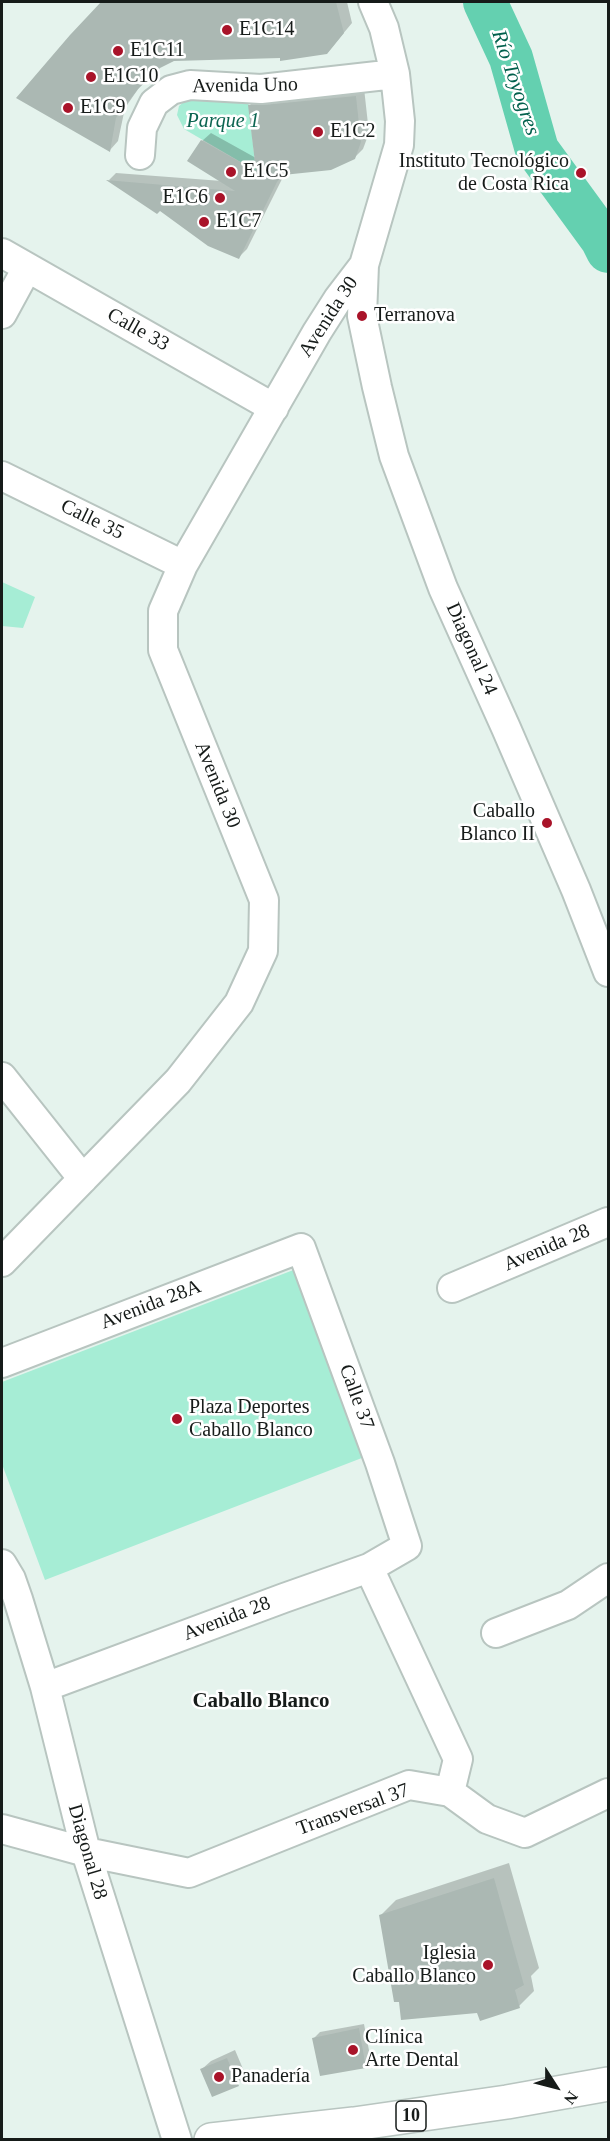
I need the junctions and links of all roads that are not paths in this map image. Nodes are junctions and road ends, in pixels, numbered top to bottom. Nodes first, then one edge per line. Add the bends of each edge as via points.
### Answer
1 (373, 2) edge
2 (395, 74) junction
3 (140, 155) dead end
4 (2, 253) edge
5 (364, 265) junction
6 (27, 268) junction
7 (2, 314) edge
8 (274, 408) junction
9 (2, 476) edge
10 (183, 565) junction
11 (609, 972) edge
12 (2, 1077) edge
13 (82, 1179) junction
14 (609, 1222) edge
15 (301, 1248) joint
16 (2, 1262) edge
17 (452, 1288) dead end
18 (2, 1363) edge
19 (407, 1546) joint
20 (2, 1564) edge
21 (369, 1568) junction
22 (609, 1578) edge
23 (496, 1633) dead end
24 (45, 1688) junction
25 (450, 1792) junction
26 (609, 1793) edge
27 (2, 1829) edge
28 (86, 1852) junction
29 (609, 2084) edge
30 (177, 2139) edge
31 (211, 2139) edge

1 - 2 street
2 - 3 street, Avenida Uno via 261,88 190,85 171,90 154,103 142,128
2 - 5 street via 399,145
4 - 6 street, Calle 33
5 - 8 street, Avenida 30 via 317,332
5 - 11 street, Diagonal 24 via 362,316 394,456 443,588
6 - 7 street
6 - 8 street, Calle 33
8 - 10 street, Avenida 30
9 - 10 street, Calle 35
10 - 13 street, Avenida 30 via 163,611 164,650 264,900 262,951 239,1003 178,1081
12 - 13 street
13 - 16 street, Avenida 30
14 - 17 street, Avenida 28
15 - 18 street, Avenida 28A
15 - 19 street, Calle 37
19 - 21 street, Avenida 28
20 - 24 street, Diagonal 28 via 18,1599
21 - 24 street, Avenida 28
21 - 25 street via 458,1759
22 - 23 street via 568,1605
24 - 28 street, Diagonal 28
25 - 26 street, Transversal 37 via 487,1819 525,1833
25 - 28 street, Transversal 37 via 409,1785 189,1873
27 - 28 street, Transversal 37
28 - 30 street, Diagonal 28
29 - 31 main road, 10 via 389,2119

